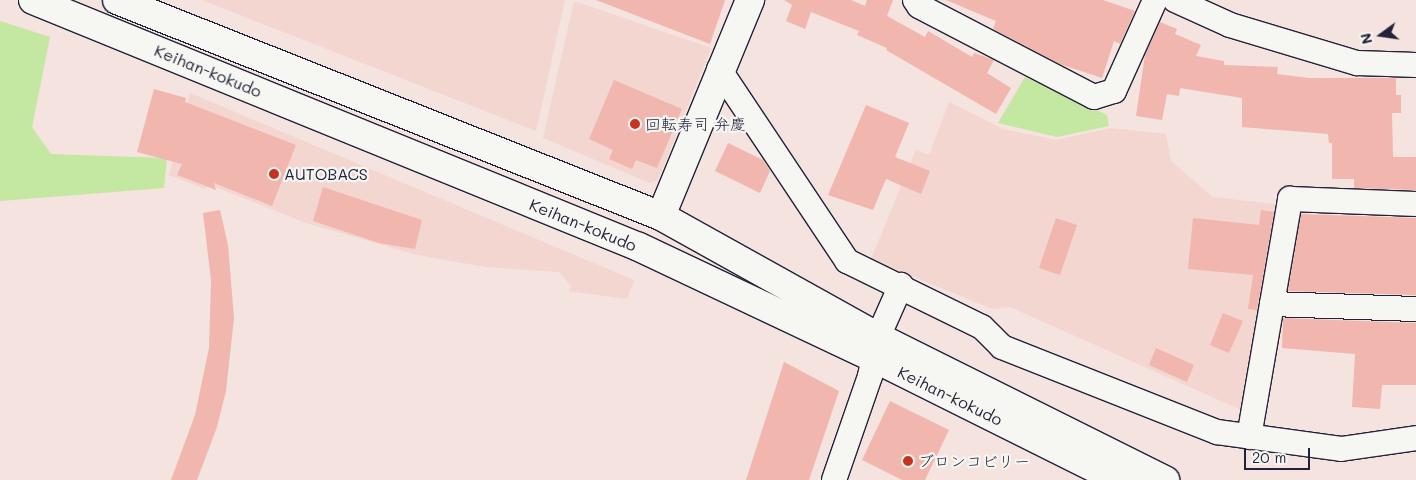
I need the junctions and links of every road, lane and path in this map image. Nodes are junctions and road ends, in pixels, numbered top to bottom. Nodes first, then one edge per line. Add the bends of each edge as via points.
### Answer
1 (33, 0) edge
2 (116, 0) edge
3 (750, 0) edge
4 (915, 0) edge
5 (1155, 0) edge
6 (1175, 0) edge
7 (1416, 65) edge
8 (719, 70) junction
9 (1416, 204) edge
10 (661, 216) junction
11 (901, 285) junction
12 (1272, 304) junction
13 (1416, 309) edge
14 (876, 348) junction
15 (1249, 437) junction
16 (1416, 438) edge
17 (834, 480) edge
18 (1119, 480) edge
19 (1165, 480) edge

1 - 14 main road, Keihan-kokudo
2 - 10 main road, Keihan-kokudo
3 - 8 main road
4 - 5 street via 918,6 1094,97 1114,91
6 - 7 street via 1230,25 1357,63
8 - 10 main road
8 - 11 street via 848,261
9 - 12 street via 1290,199
10 - 14 main road, Keihan-kokudo
11 - 14 street
11 - 15 street via 982,327 1002,347 1217,432
12 - 13 street
12 - 15 street
14 - 17 street
14 - 18 main road, Keihan-kokudo
14 - 19 main road, Keihan-kokudo
15 - 16 street via 1341,449

